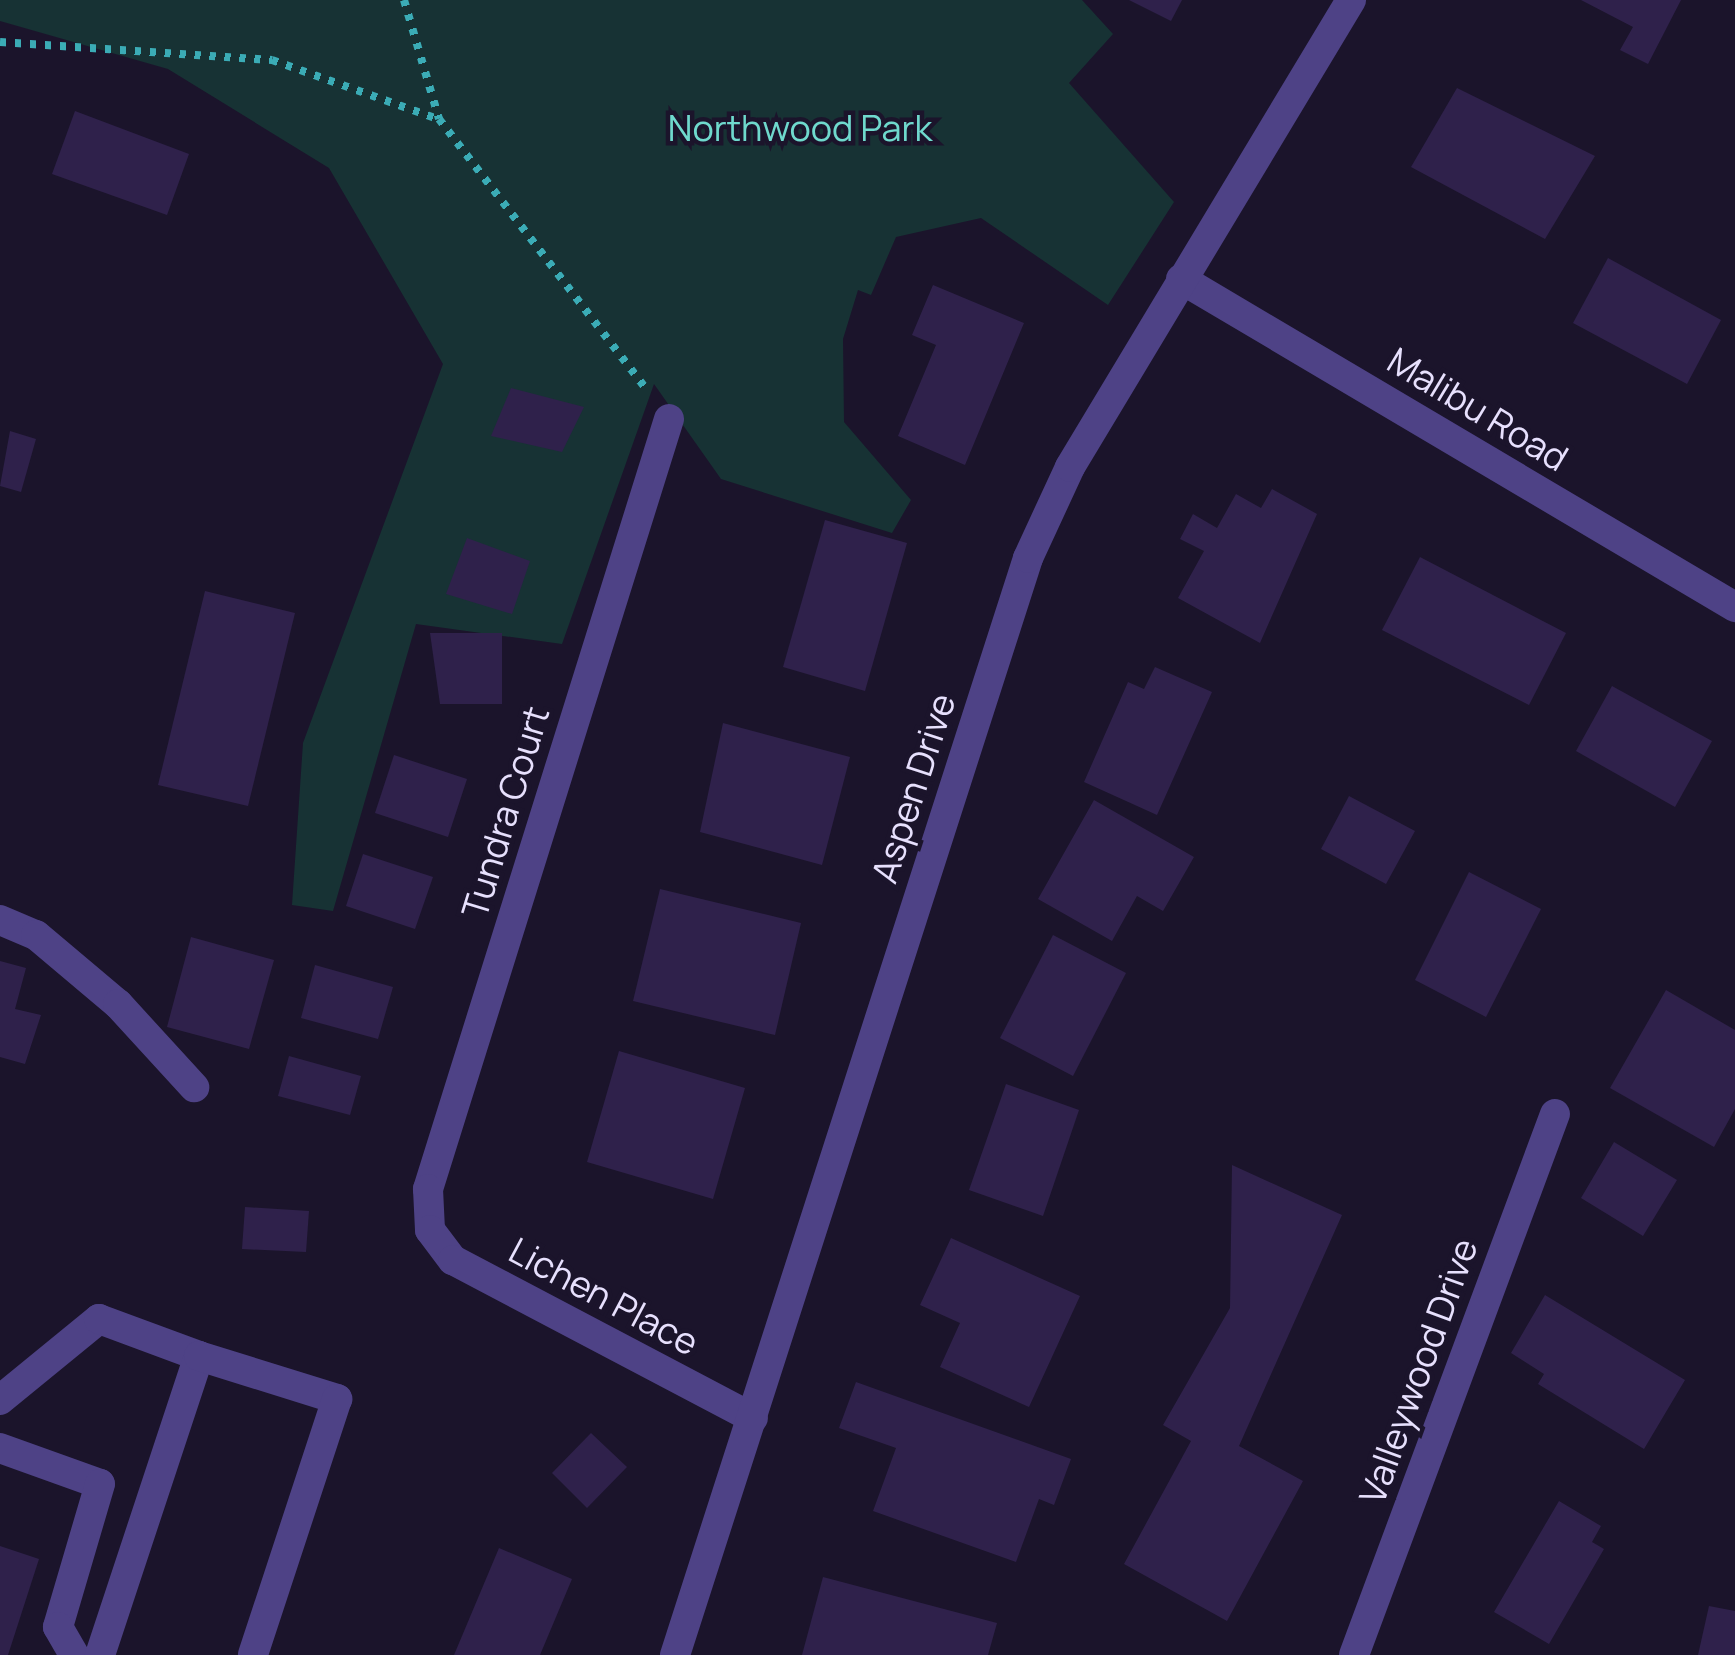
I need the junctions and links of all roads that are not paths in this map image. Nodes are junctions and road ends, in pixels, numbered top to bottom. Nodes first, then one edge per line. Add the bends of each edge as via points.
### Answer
1 (1351, 0) edge
2 (1181, 279) junction
3 (669, 419) road end
4 (1735, 607) edge
5 (0, 920) edge
6 (194, 1088) dead end
7 (1556, 1114) dead end
8 (430, 1230) joint
9 (200, 1356) junction
10 (0, 1400) edge
11 (753, 1418) junction
12 (0, 1448) edge
13 (53, 1641) edge
14 (74, 1655) edge
15 (100, 1655) edge
16 (253, 1655) edge
17 (675, 1655) edge
18 (1354, 1655) edge

1 - 2 street, Aspen Drive
2 - 4 street, Malibu Road
2 - 11 street, Aspen Drive via 1028,558
3 - 8 street, Tundra Court via 428,1189
5 - 6 street via 36,935 118,1004
7 - 18 street, Valleywood Drive
8 - 11 street, Lichen Place via 453,1260
9 - 10 street via 99,1319
9 - 15 street
9 - 16 street via 337,1399
11 - 17 street, Aspen Drive
12 - 13 street via 100,1484
13 - 14 street

